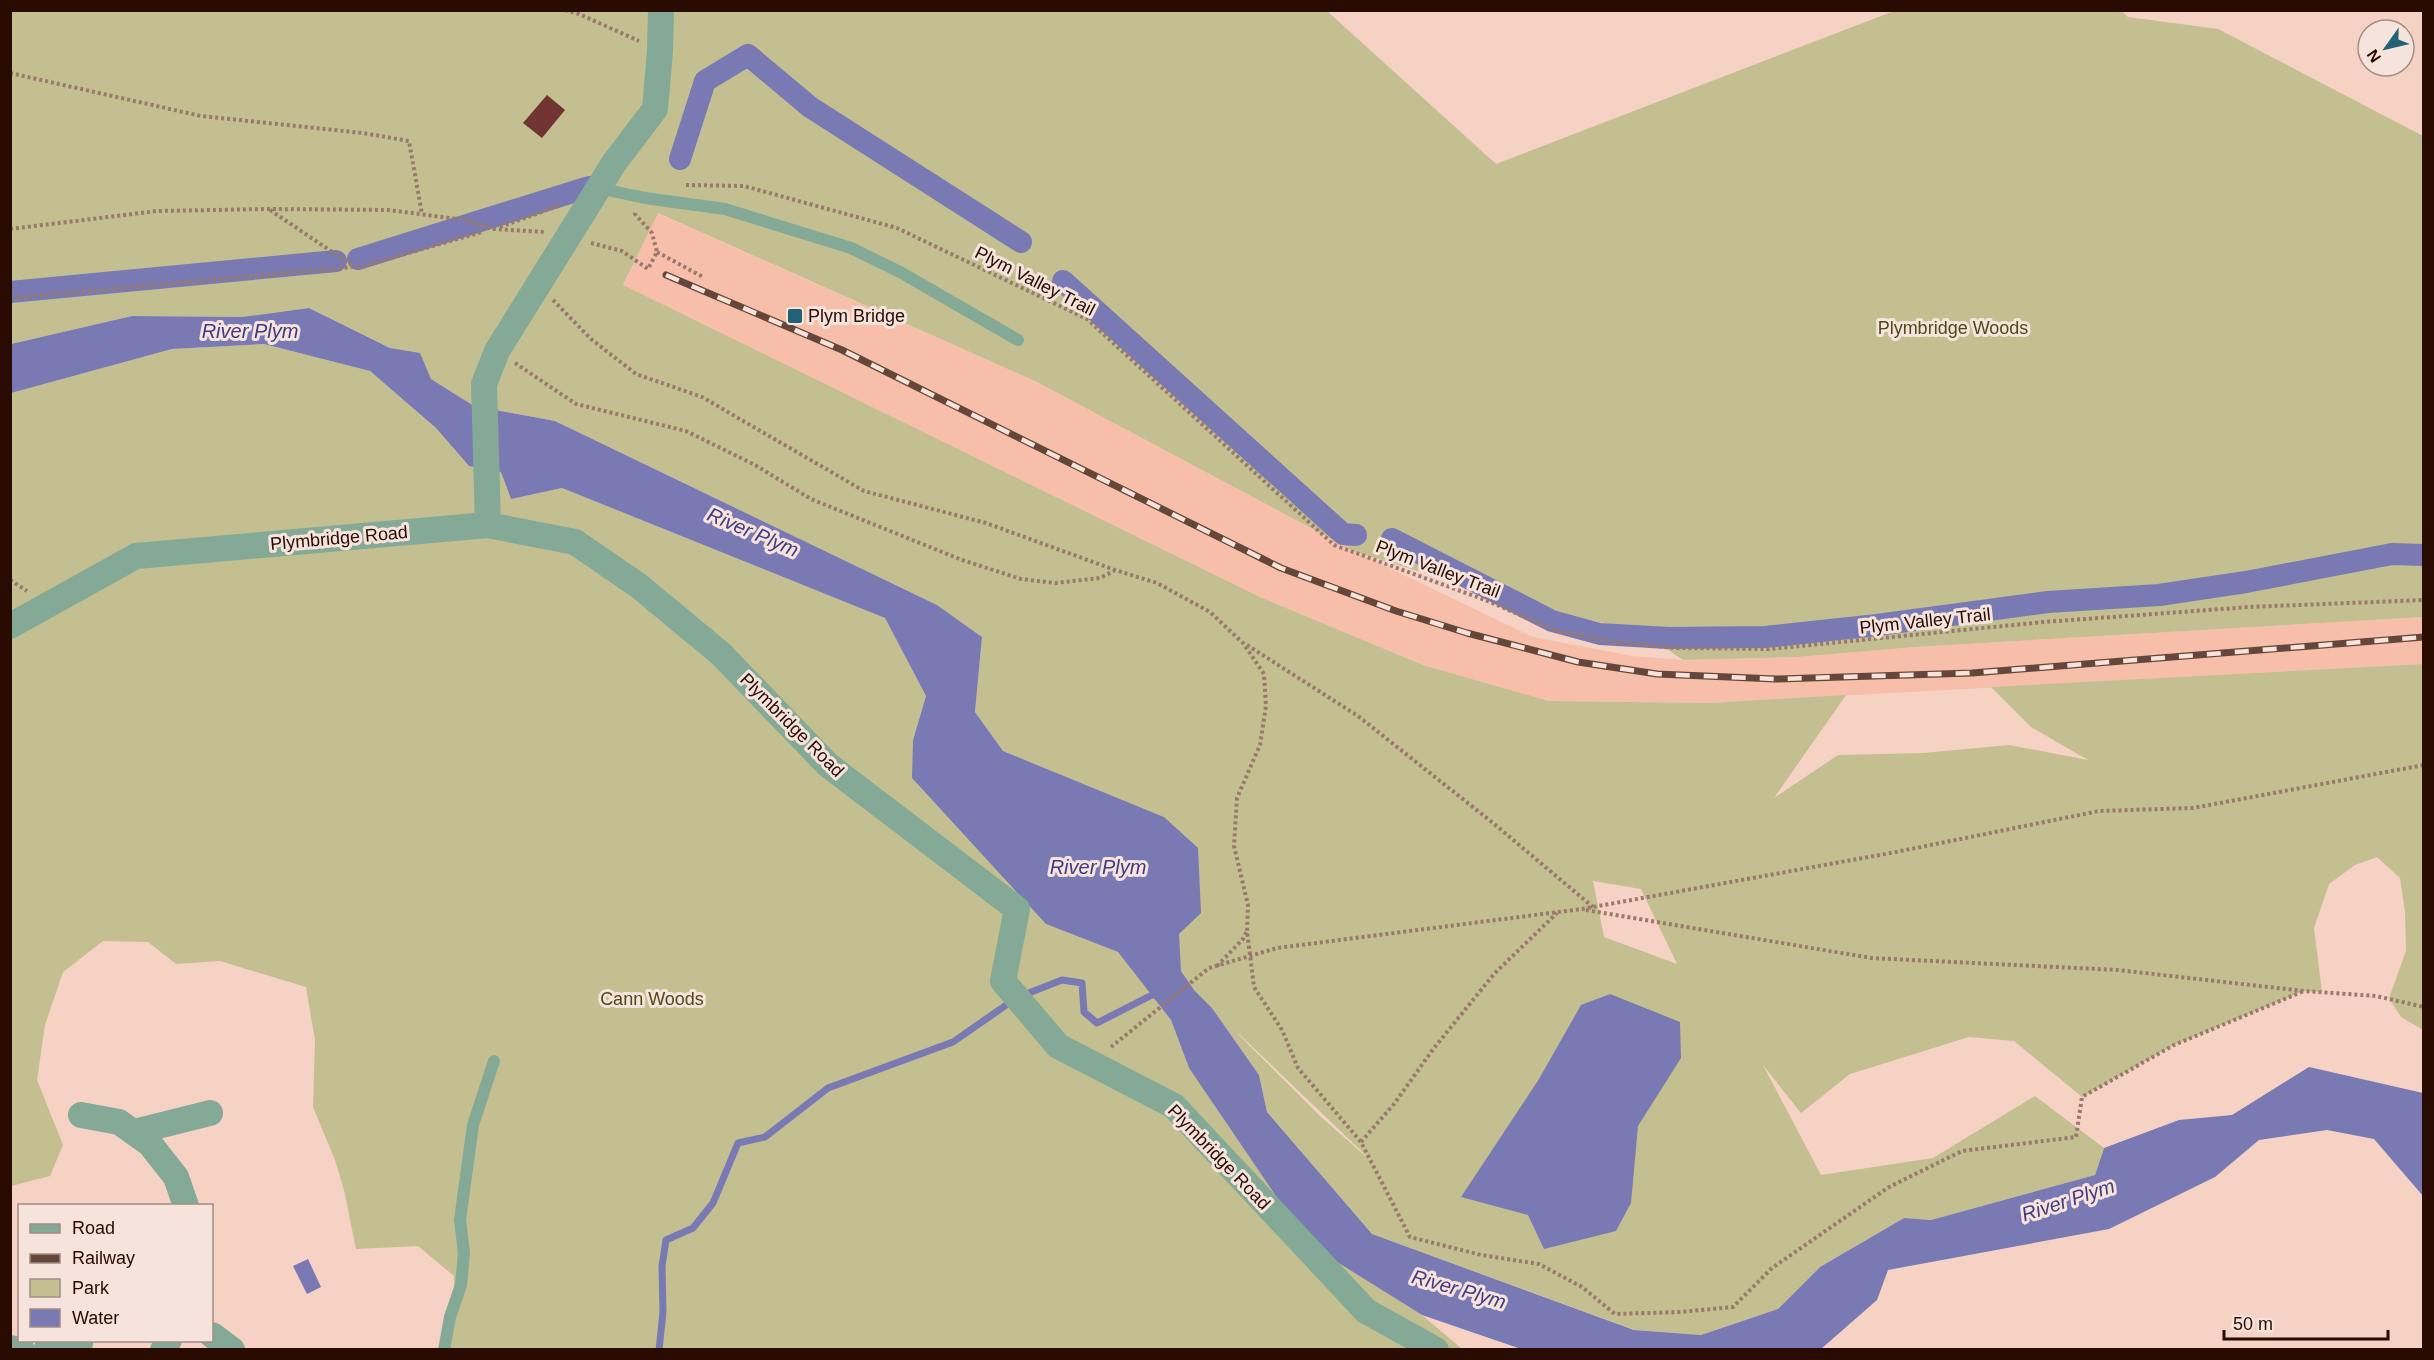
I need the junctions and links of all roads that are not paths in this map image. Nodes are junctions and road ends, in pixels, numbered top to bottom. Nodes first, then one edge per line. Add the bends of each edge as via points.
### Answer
1 (661, 10) edge
2 (598, 188) junction
3 (1018, 340) dead end
4 (488, 525) junction
5 (10, 626) edge
6 (494, 1061) dead end
7 (210, 1113) dead end
8 (81, 1115) dead end
9 (134, 1132) junction
10 (185, 1204) edge
11 (213, 1336) edge
12 (81, 1345) edge
13 (10, 1348) edge
14 (22, 1350) edge
15 (46, 1350) edge
16 (232, 1350) edge
17 (444, 1350) edge
18 (1436, 1350) edge

1 - 2 street via 655,109
2 - 3 lane via 725,209 851,248
2 - 4 street via 497,351 484,384
4 - 5 street, Plymbridge Road via 136,556
4 - 18 street, Plymbridge Road via 537,543 575,542 639,586 721,654 828,765 1017,909 1003,981 1058,1046 1174,1106 1366,1311
6 - 17 lane via 473,1125 460,1221 464,1252 461,1286
7 - 9 street
8 - 9 street via 119,1122
9 - 10 street via 150,1144 176,1177
11 - 16 street
12 - 15 street
13 - 14 street

